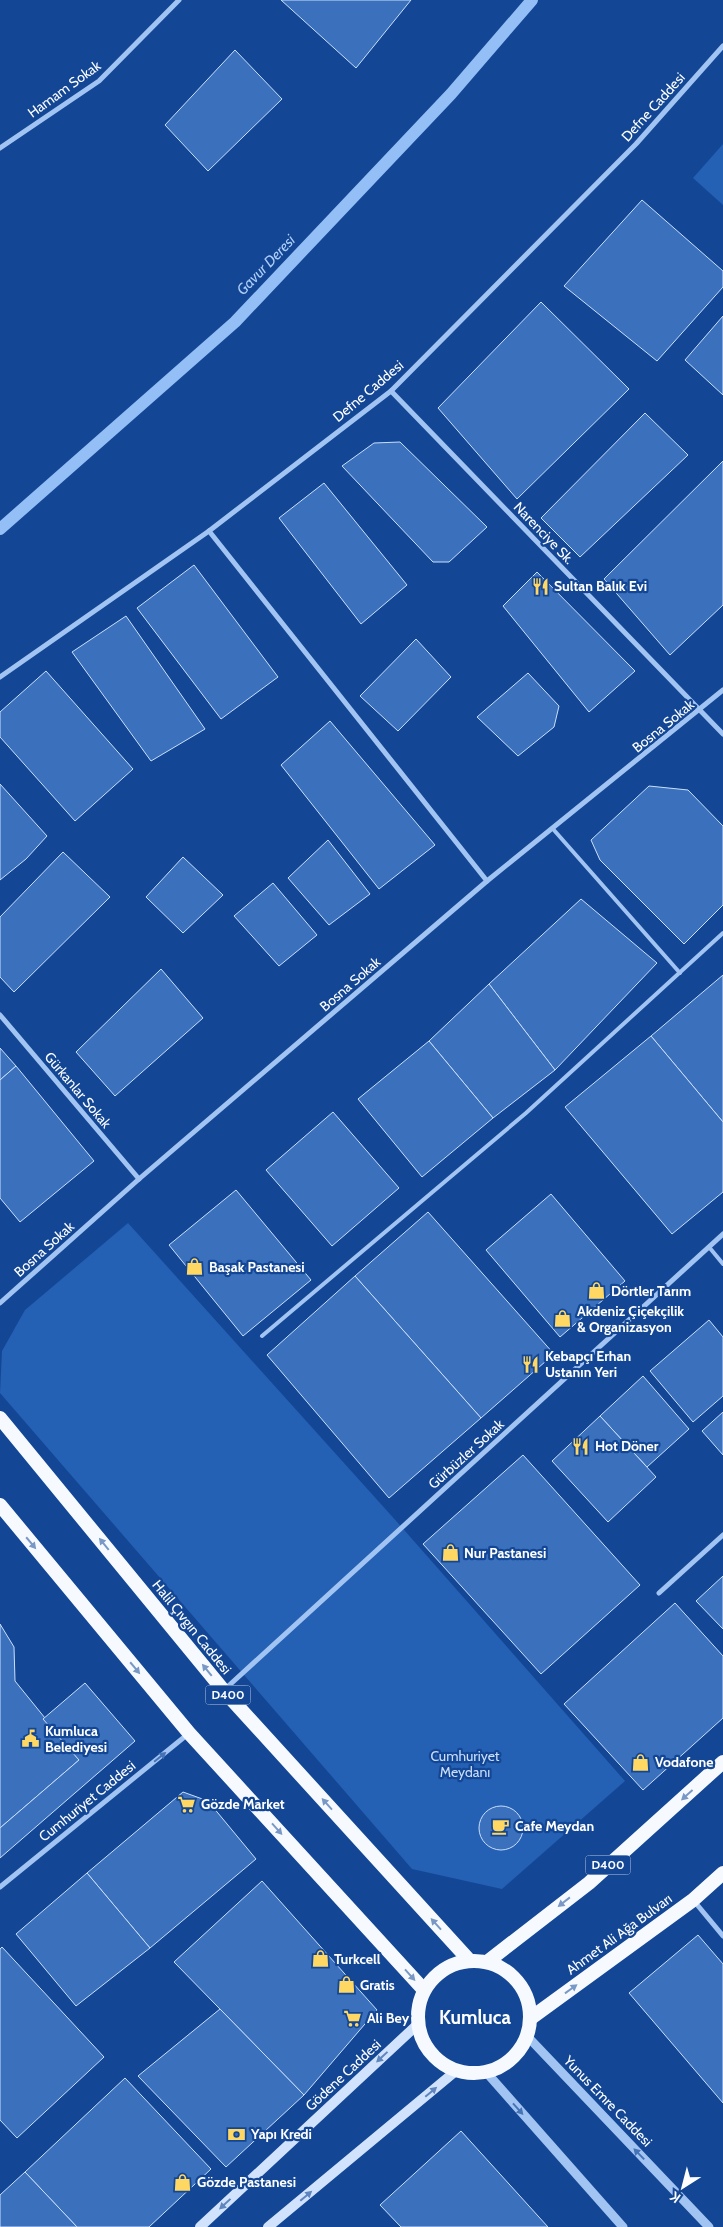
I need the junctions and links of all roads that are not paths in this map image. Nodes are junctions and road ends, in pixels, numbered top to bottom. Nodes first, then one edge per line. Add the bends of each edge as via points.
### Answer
1 (179, 0) edge
2 (723, 46) edge
3 (0, 148) edge
4 (391, 391) junction
5 (209, 531) junction
6 (0, 677) edge
7 (723, 690) edge
8 (701, 710) junction
9 (723, 734) edge
10 (553, 829) junction
11 (487, 881) junction
12 (723, 933) edge
13 (680, 974) junction
14 (0, 1015) edge
15 (138, 1179) junction
16 (723, 1234) edge
17 (709, 1248) junction
18 (723, 1264) edge
19 (0, 1303) edge
20 (262, 1336) dead end
21 (0, 1418) edge
22 (0, 1505) edge
23 (723, 1535) edge
24 (659, 1592) dead end
25 (224, 1691) junction
26 (189, 1733) junction
27 (723, 1762) edge
28 (723, 1873) edge
29 (0, 1887) edge
30 (693, 1900) junction
31 (723, 1936) edge
32 (469, 1960) junction
33 (487, 1962) junction
34 (424, 1990) junction
35 (531, 2018) junction
36 (418, 2024) junction
37 (528, 2037) junction
38 (456, 2070) junction
39 (486, 2072) junction
40 (200, 2227) edge
41 (268, 2227) edge
42 (623, 2227) edge
43 (709, 2227) edge

1 - 3 street, Hamam Sokak via 99,81
2 - 4 street, Defne Caddesi via 636,144
4 - 5 street, Defne Caddesi
4 - 8 street, Narenciye Sk.
5 - 6 street, Defne Caddesi
5 - 11 street
7 - 8 street, Bosna Sokak
8 - 9 street, Narenciye Sk.
8 - 10 street, Bosna Sokak
10 - 11 street, Bosna Sokak
10 - 13 lane
11 - 15 street, Bosna Sokak
12 - 13 lane
13 - 20 lane via 526,1113
14 - 15 street, Gürkanlar Sokak
15 - 19 street, Bosna Sokak
16 - 17 street, Gürbüzler Sokak
17 - 18 lane
17 - 25 street, Gürbüzler Sokak
25 -> 21 highway, Halil Çıvgın Caddesi / D400
22 -> 26 highway
23 - 24 street
32 -> 25 highway, Halil Çıvgın Caddesi / D400
29 -> 26 street, Cumhuriyet Caddesi
26 -> 34 highway
27 -> 33 highway, D400 via 589,1883
28 - 30 highway, Ahmet Ali Ağa Bulvarı
30 - 31 street
35 -> 30 highway, Ahmet Ali Ağa Bulvarı
32 - 33 highway
32 - 34 highway via 451,1965 435,1975
33 - 35 highway via 505,1969 519,1982 528,1999
34 - 36 highway via 418,2008
35 - 37 highway
36 - 38 highway via 422,2040 431,2054
36 -> 40 main road, Gödene Caddesi
37 - 39 highway via 504,2066
43 -> 37 street, Yunus Emre Caddesi
38 - 39 highway
41 -> 38 main road
39 -> 42 street

